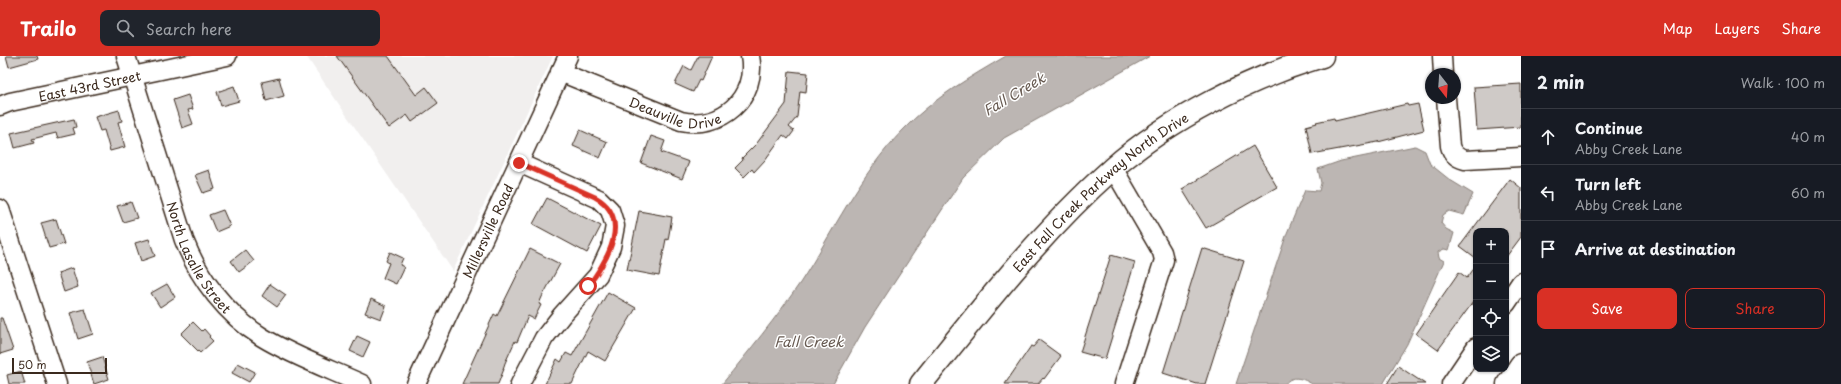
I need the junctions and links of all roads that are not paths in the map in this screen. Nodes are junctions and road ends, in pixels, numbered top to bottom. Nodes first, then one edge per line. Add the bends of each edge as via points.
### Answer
1 (126, 56) edge
2 (227, 56) edge
3 (568, 56) edge
4 (750, 56) edge
5 (1322, 56) edge
6 (1442, 56) edge
7 (1443, 68) edge
8 (560, 72) junction
9 (132, 76) junction
10 (1446, 104) edge
11 (0, 106) edge
12 (1521, 156) edge
13 (519, 163) junction
14 (1113, 168) junction
15 (0, 209) edge
16 (1521, 282) edge
17 (1509, 300) edge
18 (1473, 351) edge
19 (1521, 365) edge
20 (57, 384) edge
21 (362, 384) edge
22 (416, 384) edge
23 (520, 384) edge
24 (921, 384) edge
25 (1124, 384) edge
26 (1451, 384) edge
27 (1508, 384) edge

1 - 9 street, North Lasalle Street
2 - 9 street, East 43rd Street
3 - 8 street, Millersville Road
4 - 8 street, Deauville Drive via 750,81 736,107 716,120 698,123 681,121
5 - 14 main road, East Fall Creek Parkway North Drive via 1264,77 1201,108 1156,136
6 - 7 street
8 - 13 street, Millersville Road
9 - 11 street, East 43rd Street
9 - 21 street, North Lasalle Street via 184,240 207,283 235,315 262,337
10 - 12 street via 1450,146 1458,158 1469,160
13 - 22 street, Millersville Road
13 - 23 street via 599,199 610,210 615,226 611,247 598,275 544,338
14 - 24 main road, East Fall Creek Parkway North Drive via 1070,209 1002,283
14 - 25 street via 1162,252 1164,260
15 - 20 street
16 - 17 street
18 - 26 street
19 - 27 main road

